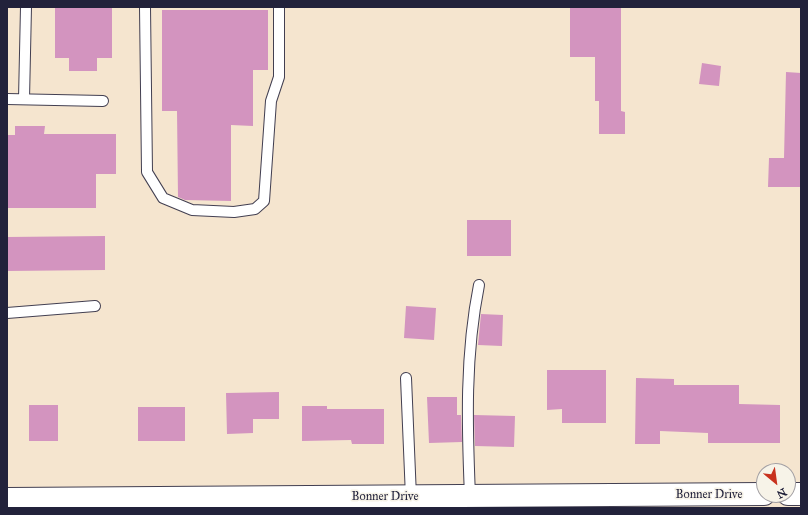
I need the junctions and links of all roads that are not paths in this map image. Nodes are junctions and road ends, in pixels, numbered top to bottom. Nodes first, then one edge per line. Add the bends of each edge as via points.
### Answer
1 (26, 7) edge
2 (145, 7) edge
3 (278, 7) edge
4 (7, 99) edge
5 (24, 99) junction
6 (103, 101) dead end
7 (479, 285) dead end
8 (95, 306) dead end
9 (7, 313) edge
10 (406, 378) dead end
11 (756, 495) edge
12 (411, 496) junction
13 (470, 496) junction
14 (7, 499) edge
15 (700, 501) edge
16 (355, 502) edge
17 (95, 503) edge
18 (169, 503) edge

1 - 5 lane
2 - 3 lane via 147,172 163,198 192,210 234,212 255,209 264,201 271,101 279,77
4 - 5 lane
5 - 6 lane
7 - 13 lane via 473,316 468,377
8 - 9 lane
10 - 12 lane
11 - 15 street, Bonner Drive
12 - 13 street, Bonner Drive
12 - 16 street, Bonner Drive
13 - 15 street, Bonner Drive
14 - 17 street, Bonner Drive
16 - 18 street, Bonner Drive
17 - 18 street, Bonner Drive

